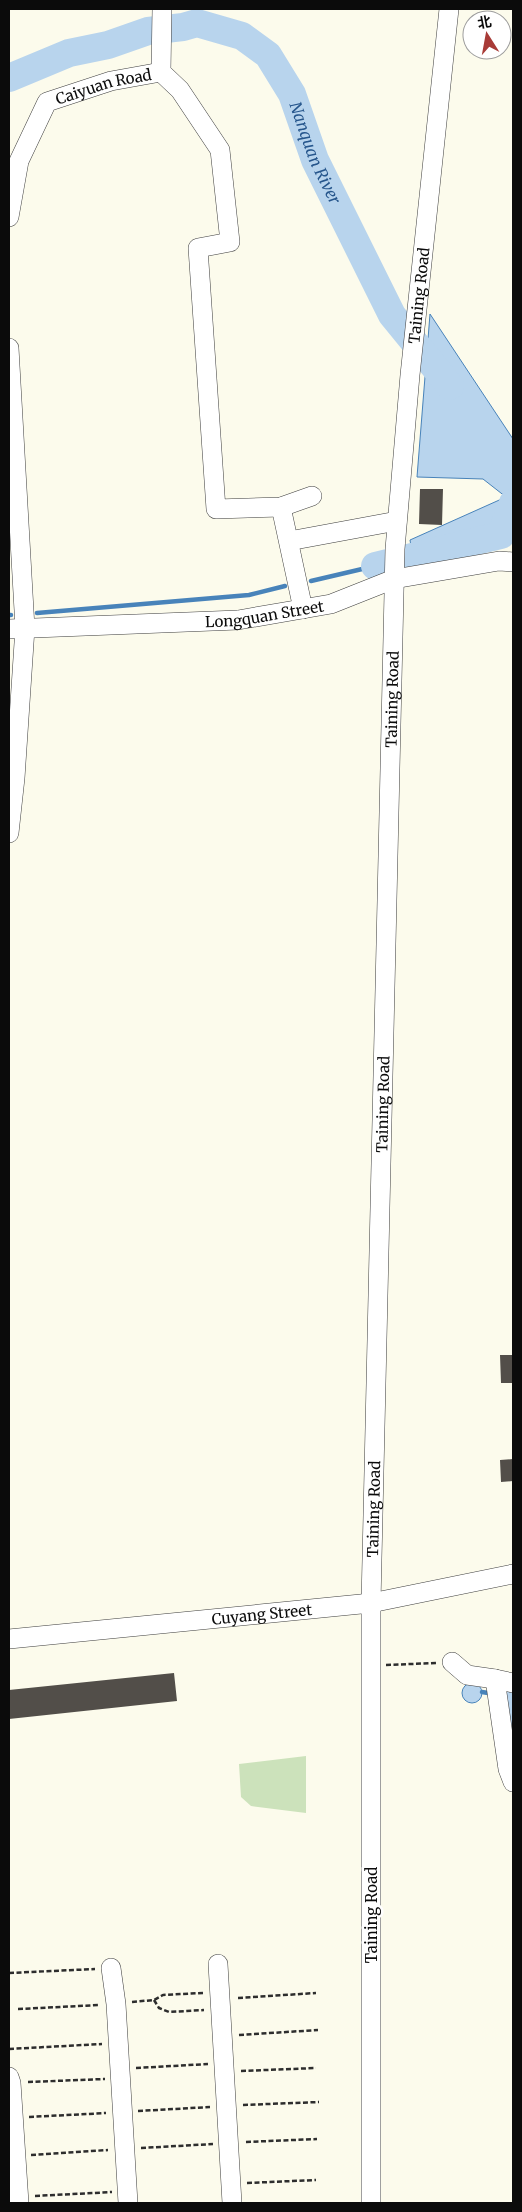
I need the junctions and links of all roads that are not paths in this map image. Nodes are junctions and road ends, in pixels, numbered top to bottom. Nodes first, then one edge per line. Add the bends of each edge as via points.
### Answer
1 (162, 9) edge
2 (448, 9) edge
3 (161, 72) junction
4 (9, 217) edge
5 (9, 348) edge
6 (312, 496) dead end
7 (281, 507) junction
8 (397, 521) junction
9 (289, 541) junction
10 (513, 562) edge
11 (394, 579) junction
12 (303, 608) junction
13 (17, 628) edge
14 (9, 833) edge
15 (513, 1574) edge
16 (371, 1603) junction
17 (9, 1639) edge
18 (444, 1663) road end
19 (495, 1679) junction
20 (513, 1683) edge
21 (513, 1782) edge
22 (218, 1964) dead end
23 (111, 1968) road end
24 (10, 2080) edge
25 (127, 2197) edge
26 (18, 2200) edge
27 (232, 2203) edge
28 (371, 2203) edge

1 - 3 street, Caiyuan Road
2 - 8 street, Taining Road
3 - 4 street, Caiyuan Road via 111,80 47,102 19,161
3 - 7 street via 180,90 220,150 230,242 198,248 216,509
5 - 13 street
6 - 7 street
7 - 9 street
8 - 9 street
8 - 11 street, Taining Road
9 - 12 street
10 - 11 street, Longquan Street via 499,561
11 - 12 street, Longquan Street via 332,604
11 - 16 street, Taining Road
12 - 13 street, Longquan Street via 238,620
13 - 14 street via 15,778
15 - 16 street, Cuyang Street
16 - 17 street, Cuyang Street
16 - 28 street, Taining Road
18 - 19 street via 467,1675
19 - 20 street
19 - 21 street via 508,1769
22 - 27 street
23 - 25 street
24 - 26 street

